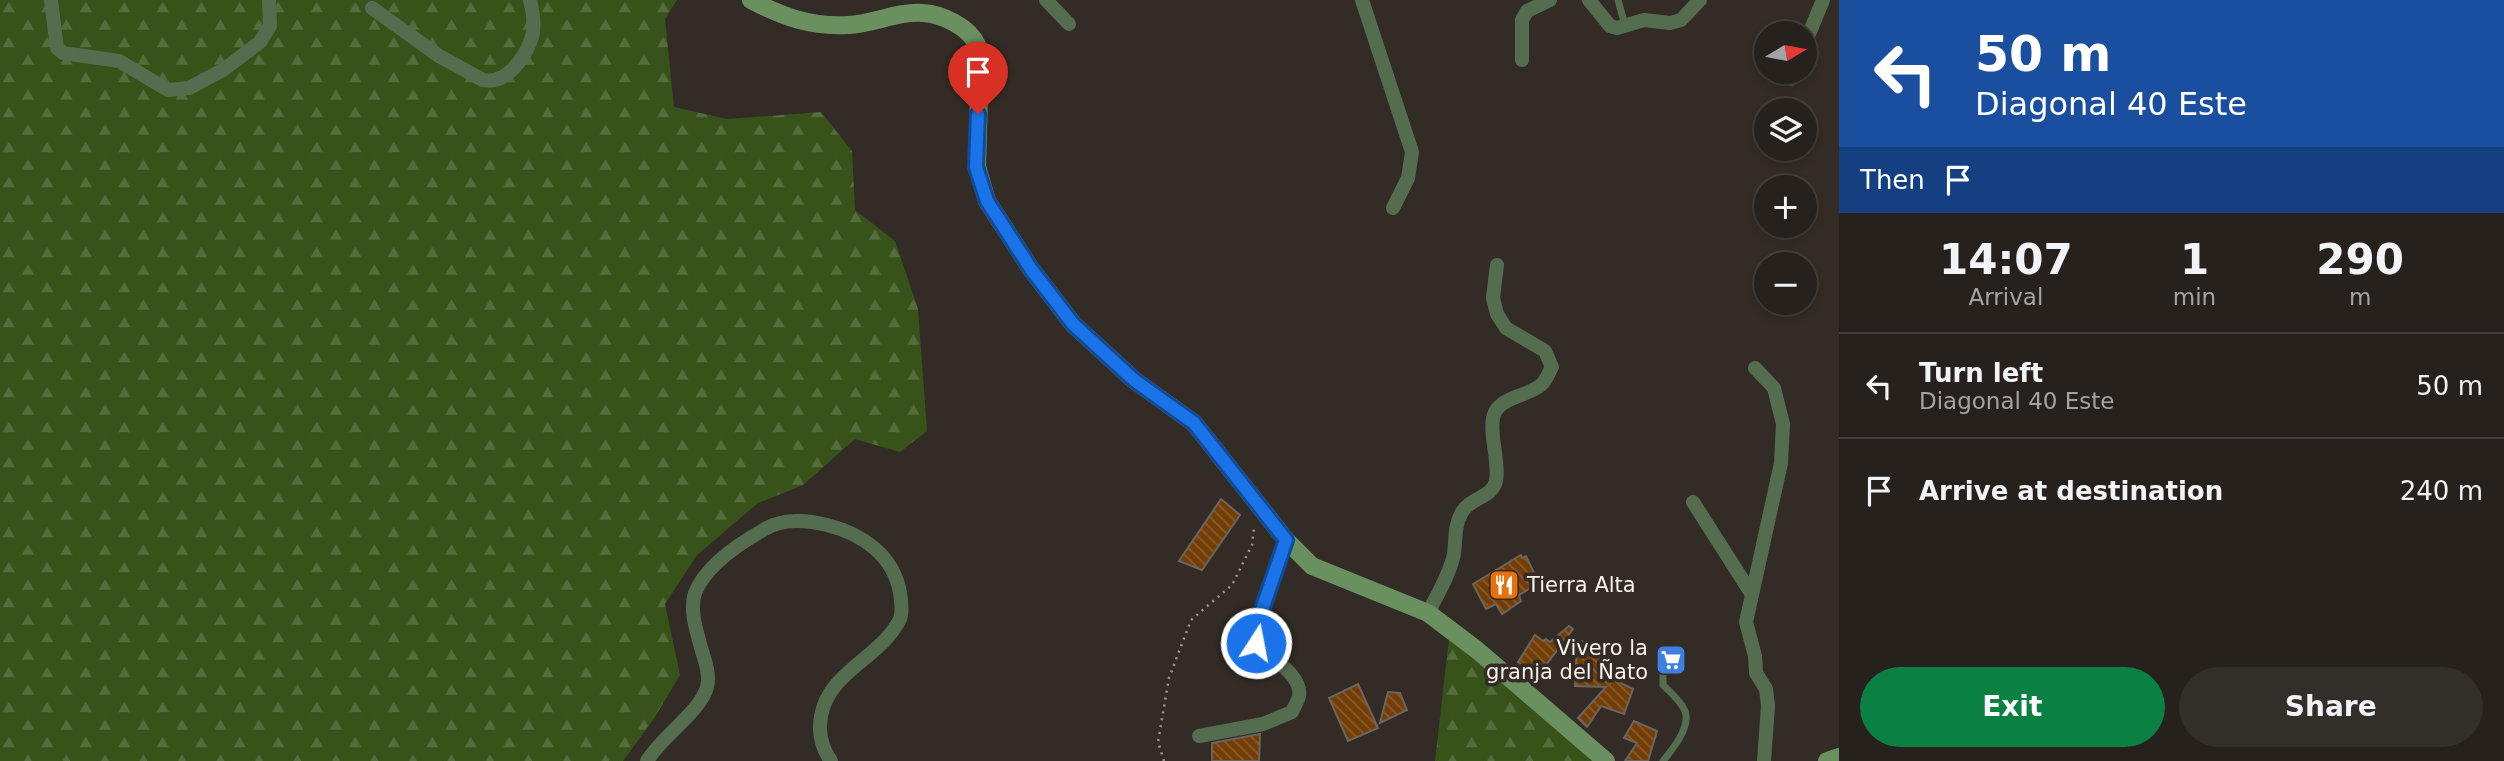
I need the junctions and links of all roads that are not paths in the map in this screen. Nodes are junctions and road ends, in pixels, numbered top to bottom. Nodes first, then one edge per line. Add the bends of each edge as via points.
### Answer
1 (51, 0) edge
2 (269, 0) edge
3 (530, 0) edge
4 (751, 0) edge
5 (1046, 0) edge
6 (1362, 0) edge
7 (1550, 0) edge
8 (1589, 0) edge
9 (1618, 0) edge
10 (1700, 0) edge
11 (1823, 0) edge
12 (372, 8) dead end
13 (906, 8) edge
14 (1814, 21) edge
15 (1069, 24) dead end
16 (1625, 25) junction
17 (1521, 60) dead end
18 (1393, 208) dead end
19 (1497, 265) dead end
20 (1755, 368) dead end
21 (1693, 502) dead end
22 (1286, 540) junction
23 (1751, 593) junction
24 (1427, 613) junction
25 (1667, 652) dead end
26 (1199, 736) dead end
27 (1839, 757) edge
28 (647, 761) edge
29 (831, 761) edge
30 (1606, 761) edge
31 (1662, 761) edge
32 (1764, 761) edge
33 (1827, 761) edge

1 - 2 street via 57,48 63,53 119,61 168,90 180,90 252,50 270,26
3 - 12 street via 531,40 507,76 490,82 439,57
4 - 13 street via 802,23 849,25
5 - 15 street
6 - 18 street via 1412,152 1408,178
7 - 17 street via 1527,11 1522,20
8 - 16 street via 1610,26
9 - 16 lane
10 - 16 street via 1682,20
11 - 14 street
13 - 22 street via 952,22 976,44 980,61 976,167 987,201 1031,269 1073,324 1134,380 1194,423
19 - 24 street via 1493,298 1497,314 1506,328 1545,351 1552,367 1542,385 1496,410 1492,421 1495,485 1462,511 1455,529 1454,554
20 - 23 street via 1774,388 1783,424 1781,463
21 - 23 street
22 - 24 street via 1312,566
22 - 26 street via 1256,643 1288,670 1298,685 1292,712 1263,724
23 - 32 street via 1746,622 1768,706
24 - 30 street
25 - 31 lane via 1662,685 1685,710 1686,720
27 - 33 street
28 - 29 street via 689,715 707,687 693,608 695,593 707,575 746,540 771,525 801,521 829,525 882,553 897,574 901,597 901,617 889,634 842,677 823,702 820,738

